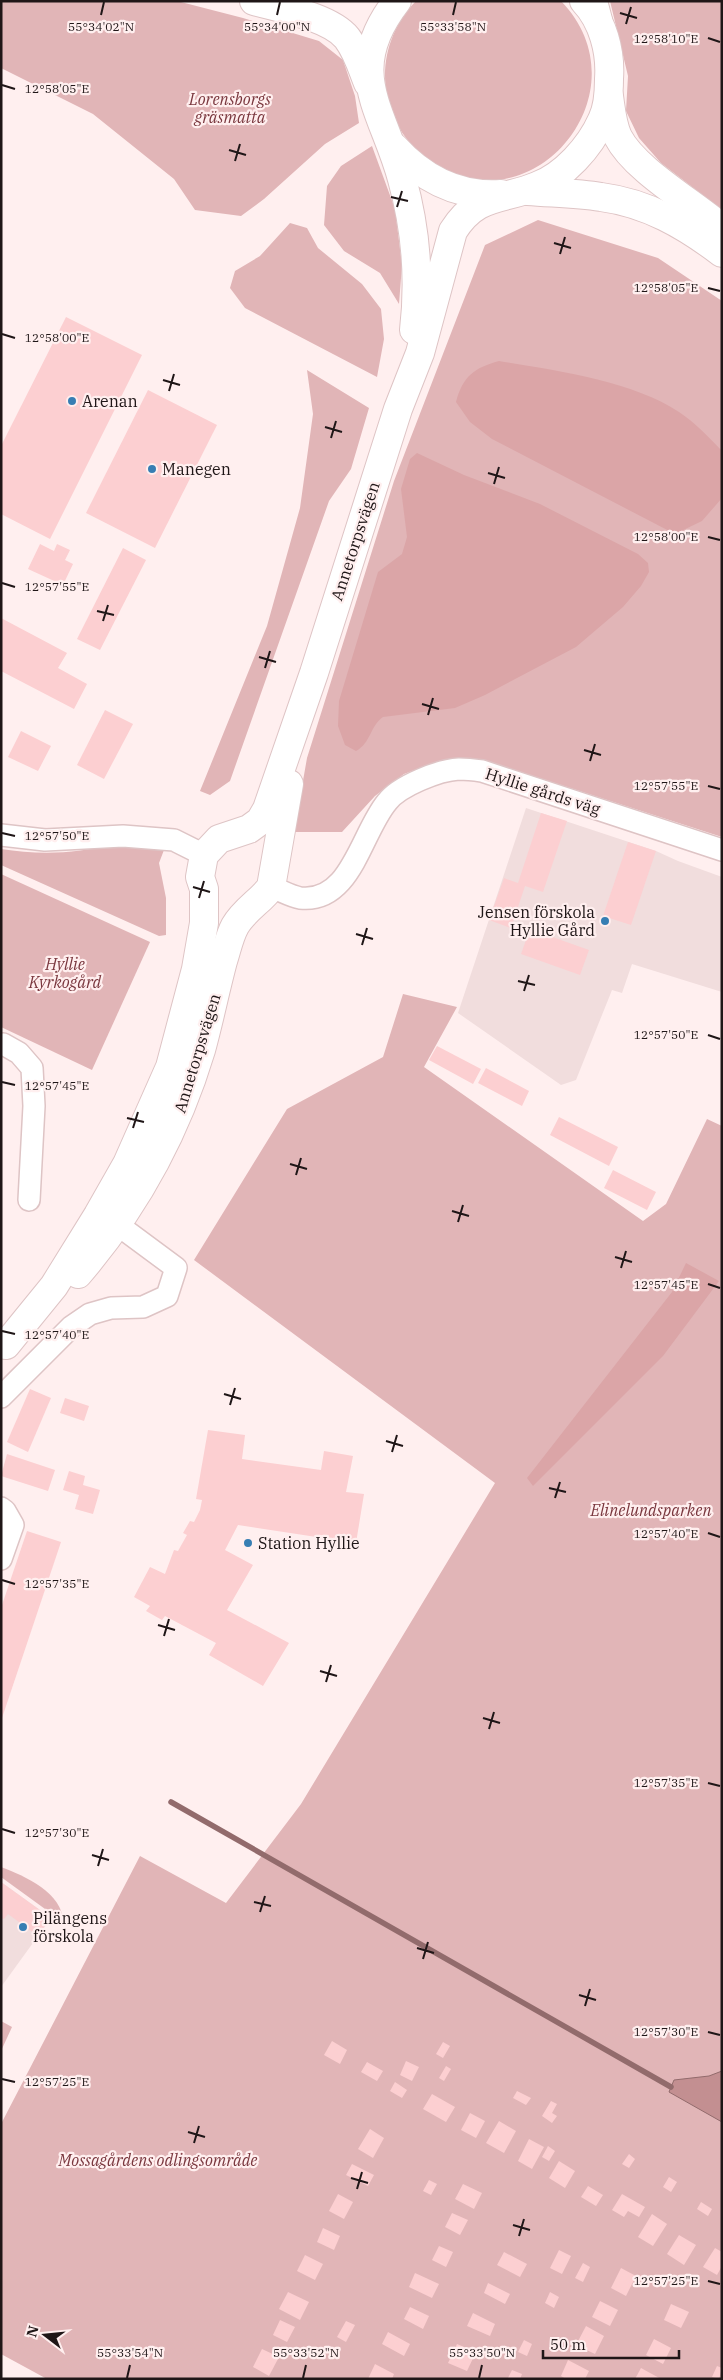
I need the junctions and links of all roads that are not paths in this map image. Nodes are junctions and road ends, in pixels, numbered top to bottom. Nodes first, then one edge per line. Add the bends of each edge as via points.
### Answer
1 (254, 1) edge
2 (398, 1) edge
3 (591, 8) edge
4 (609, 91) junction
5 (373, 100) junction
6 (382, 126) junction
7 (513, 193) junction
8 (722, 228) edge
9 (722, 253) edge
10 (398, 410) junction
11 (314, 673) junction
12 (231, 835) junction
13 (1, 836) edge
14 (722, 850) edge
15 (204, 855) junction
16 (266, 885) junction
17 (204, 889) junction
18 (3, 1044) dead end
19 (29, 1200) dead end
20 (108, 1220) junction
21 (4, 1347) edge
22 (1, 1397) edge
23 (1, 1508) edge
24 (1, 1559) edge

1 - 5 main road via 336,28 355,51
2 - 5 main road, Annetorpsvägen via 376,35 369,72
3 - 4 main road, Annetorpsvägen via 608,56
4 - 7 main road, Annetorpsvägen via 603,119 582,151 555,177
4 - 8 main road via 612,118 626,150 645,169
5 - 6 main road, Annetorpsvägen
6 - 7 main road, Annetorpsvägen via 410,165 429,178 470,194
6 - 10 main road, Annetorpsvägen via 402,178 416,240 418,274 413,338
7 - 9 main road via 601,197 644,207 672,220
7 - 10 main road, Annetorpsvägen via 489,199 462,217 453,232 428,327
10 - 11 main road, Annetorpsvägen
11 - 12 main road, Annetorpsvägen via 260,821
11 - 16 main road, Annetorpsvägen
12 - 15 main road, Annetorpsvägen via 219,839
12 - 16 main road via 244,835 260,842 268,851
13 - 15 street via 45,840 123,836 174,840
14 - 16 street, Hyllie gårds väg via 482,771 458,769 404,787 387,801 339,886 318,897 299,898
15 - 17 main road, Annetorpsvägen via 200,877
16 - 17 main road via 241,908 228,907 212,899
16 - 20 main road, Annetorpsvägen via 230,938 201,1049 178,1116 140,1191
17 - 20 main road, Annetorpsvägen via 204,924 196,969 170,1067 127,1164
18 - 19 street via 19,1053 32,1068 34,1106
20 - 21 main road, Annetorpsvägen via 62,1292
20 - 22 street via 176,1268 167,1296 143,1307 111,1308 90,1314 71,1327
23 - 24 street via 13,1525

